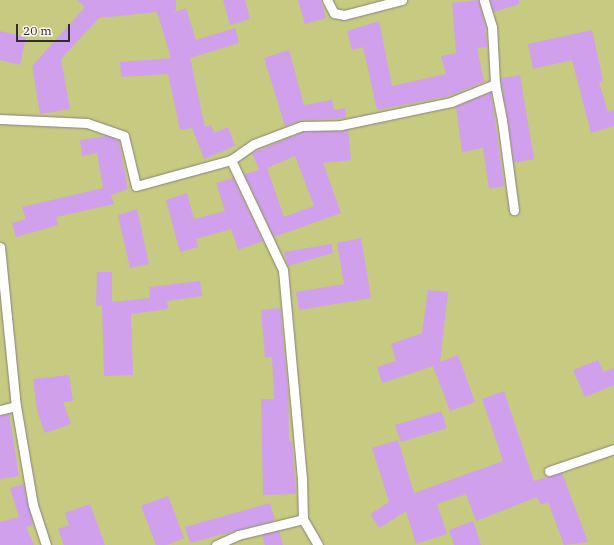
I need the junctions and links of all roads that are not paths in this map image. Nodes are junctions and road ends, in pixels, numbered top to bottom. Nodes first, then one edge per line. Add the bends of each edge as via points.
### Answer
1 (327, 0) edge
2 (402, 0) edge
3 (484, 0) edge
4 (495, 84) junction
5 (0, 119) edge
6 (231, 160) junction
7 (514, 210) dead end
8 (0, 247) edge
9 (16, 406) junction
10 (0, 410) edge
11 (614, 449) edge
12 (549, 471) dead end
13 (303, 519) junction
14 (46, 545) edge
15 (216, 545) edge
16 (318, 545) edge

1 - 2 lane via 334,13 344,15
3 - 4 lane via 492,27
4 - 6 lane via 451,102 341,125 302,126 254,144
4 - 7 lane
5 - 6 lane via 87,123 124,136 136,186
6 - 13 lane via 283,270 302,479
8 - 9 lane
9 - 10 lane
9 - 14 lane via 33,505
11 - 12 lane
13 - 15 lane via 238,535
13 - 16 lane

